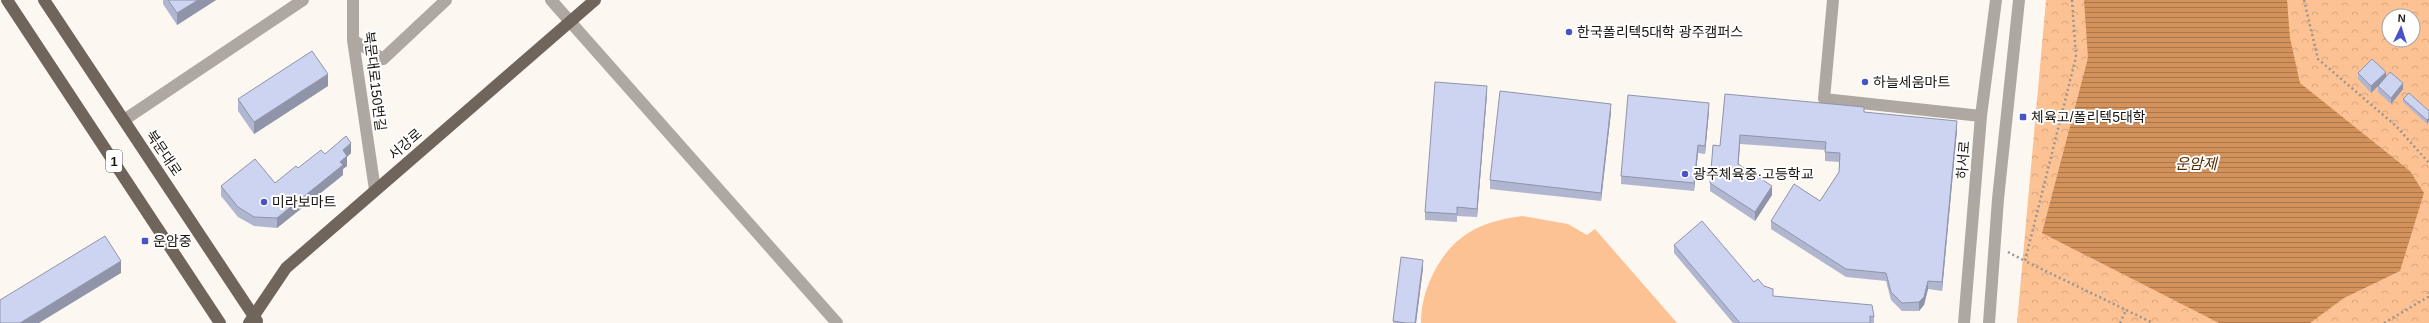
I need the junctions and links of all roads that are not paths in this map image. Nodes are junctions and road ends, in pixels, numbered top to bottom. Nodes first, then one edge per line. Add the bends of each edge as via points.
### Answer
1 (7, 0) edge
2 (44, 0) edge
3 (303, 0) edge
4 (353, 0) edge
5 (446, 0) edge
6 (551, 0) edge
7 (594, 0) edge
8 (1833, 0) edge
9 (1996, 0) edge
10 (2019, 0) edge
11 (570, 22) junction
12 (353, 40) junction
13 (1981, 116) junction
14 (124, 120) junction
15 (375, 190) junction
16 (254, 320) edge
17 (220, 323) edge
18 (837, 323) edge
19 (1964, 323) edge
20 (1989, 323) edge

1 - 17 main road, 1
2 - 14 main road, 북문대로 / 1
3 - 14 street
4 - 12 street, 북문대로150번길
5 - 12 street via 383,59
6 - 11 street
7 - 11 main road, 서강로
8 - 13 street via 1824,99
9 - 13 street, 하서로
10 - 20 street
11 - 15 main road, 서강로
11 - 18 street
12 - 15 street, 북문대로150번길
13 - 19 street, 하서로
14 - 16 main road, 북문대로 / 1
15 - 16 main road, 서강로 via 286,268

